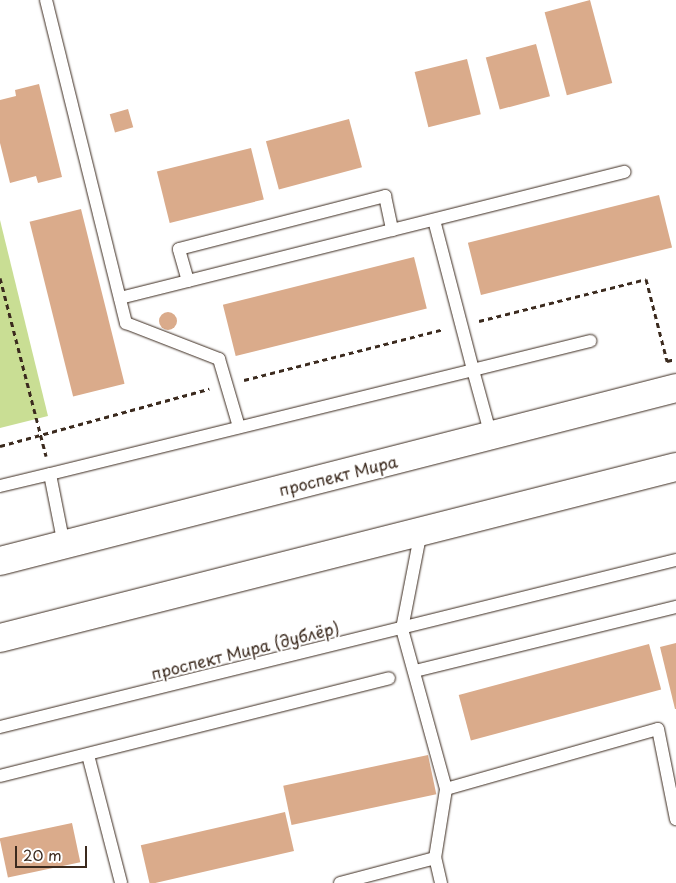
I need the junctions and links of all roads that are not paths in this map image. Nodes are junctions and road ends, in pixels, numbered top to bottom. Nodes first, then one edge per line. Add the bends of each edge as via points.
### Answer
1 (46, 0) edge
2 (624, 172) dead end
3 (434, 220) junction
4 (392, 230) junction
5 (188, 281) junction
6 (120, 298) junction
7 (590, 341) dead end
8 (473, 370) junction
9 (676, 388) edge
10 (239, 427) junction
11 (491, 436) junction
12 (676, 467) edge
13 (50, 474) junction
14 (0, 486) edge
15 (421, 531) junction
16 (64, 545) junction
17 (676, 560) edge
18 (0, 561) edge
19 (676, 607) edge
20 (402, 629) junction
21 (0, 638) edge
22 (415, 671) junction
23 (389, 678) dead end
24 (0, 727) edge
25 (88, 755) junction
26 (0, 776) edge
27 (446, 789) junction
28 (676, 818) edge
29 (435, 858) junction
30 (121, 883) edge
31 (340, 883) edge
32 (441, 883) edge

1 - 6 lane
2 - 3 lane
3 - 4 lane
3 - 8 lane
4 - 5 lane
4 - 5 lane via 385,196 179,249
5 - 6 lane
6 - 10 lane via 126,323 219,359
7 - 8 lane
8 - 10 lane
8 - 11 lane
9 - 11 street, проспект Мира
10 - 13 lane
11 - 16 street, проспект Мира
12 - 15 street
13 - 14 lane
13 - 16 lane
15 - 20 lane
15 - 21 street
16 - 18 street, проспект Мира
17 - 20 lane, проспект Мира (дублёр)
19 - 22 lane
20 - 22 lane
20 - 24 lane, проспект Мира (дублёр)
22 - 27 lane
23 - 25 lane
25 - 26 lane
25 - 30 lane
27 - 28 lane via 658,729
27 - 29 lane
29 - 31 lane
29 - 32 lane

